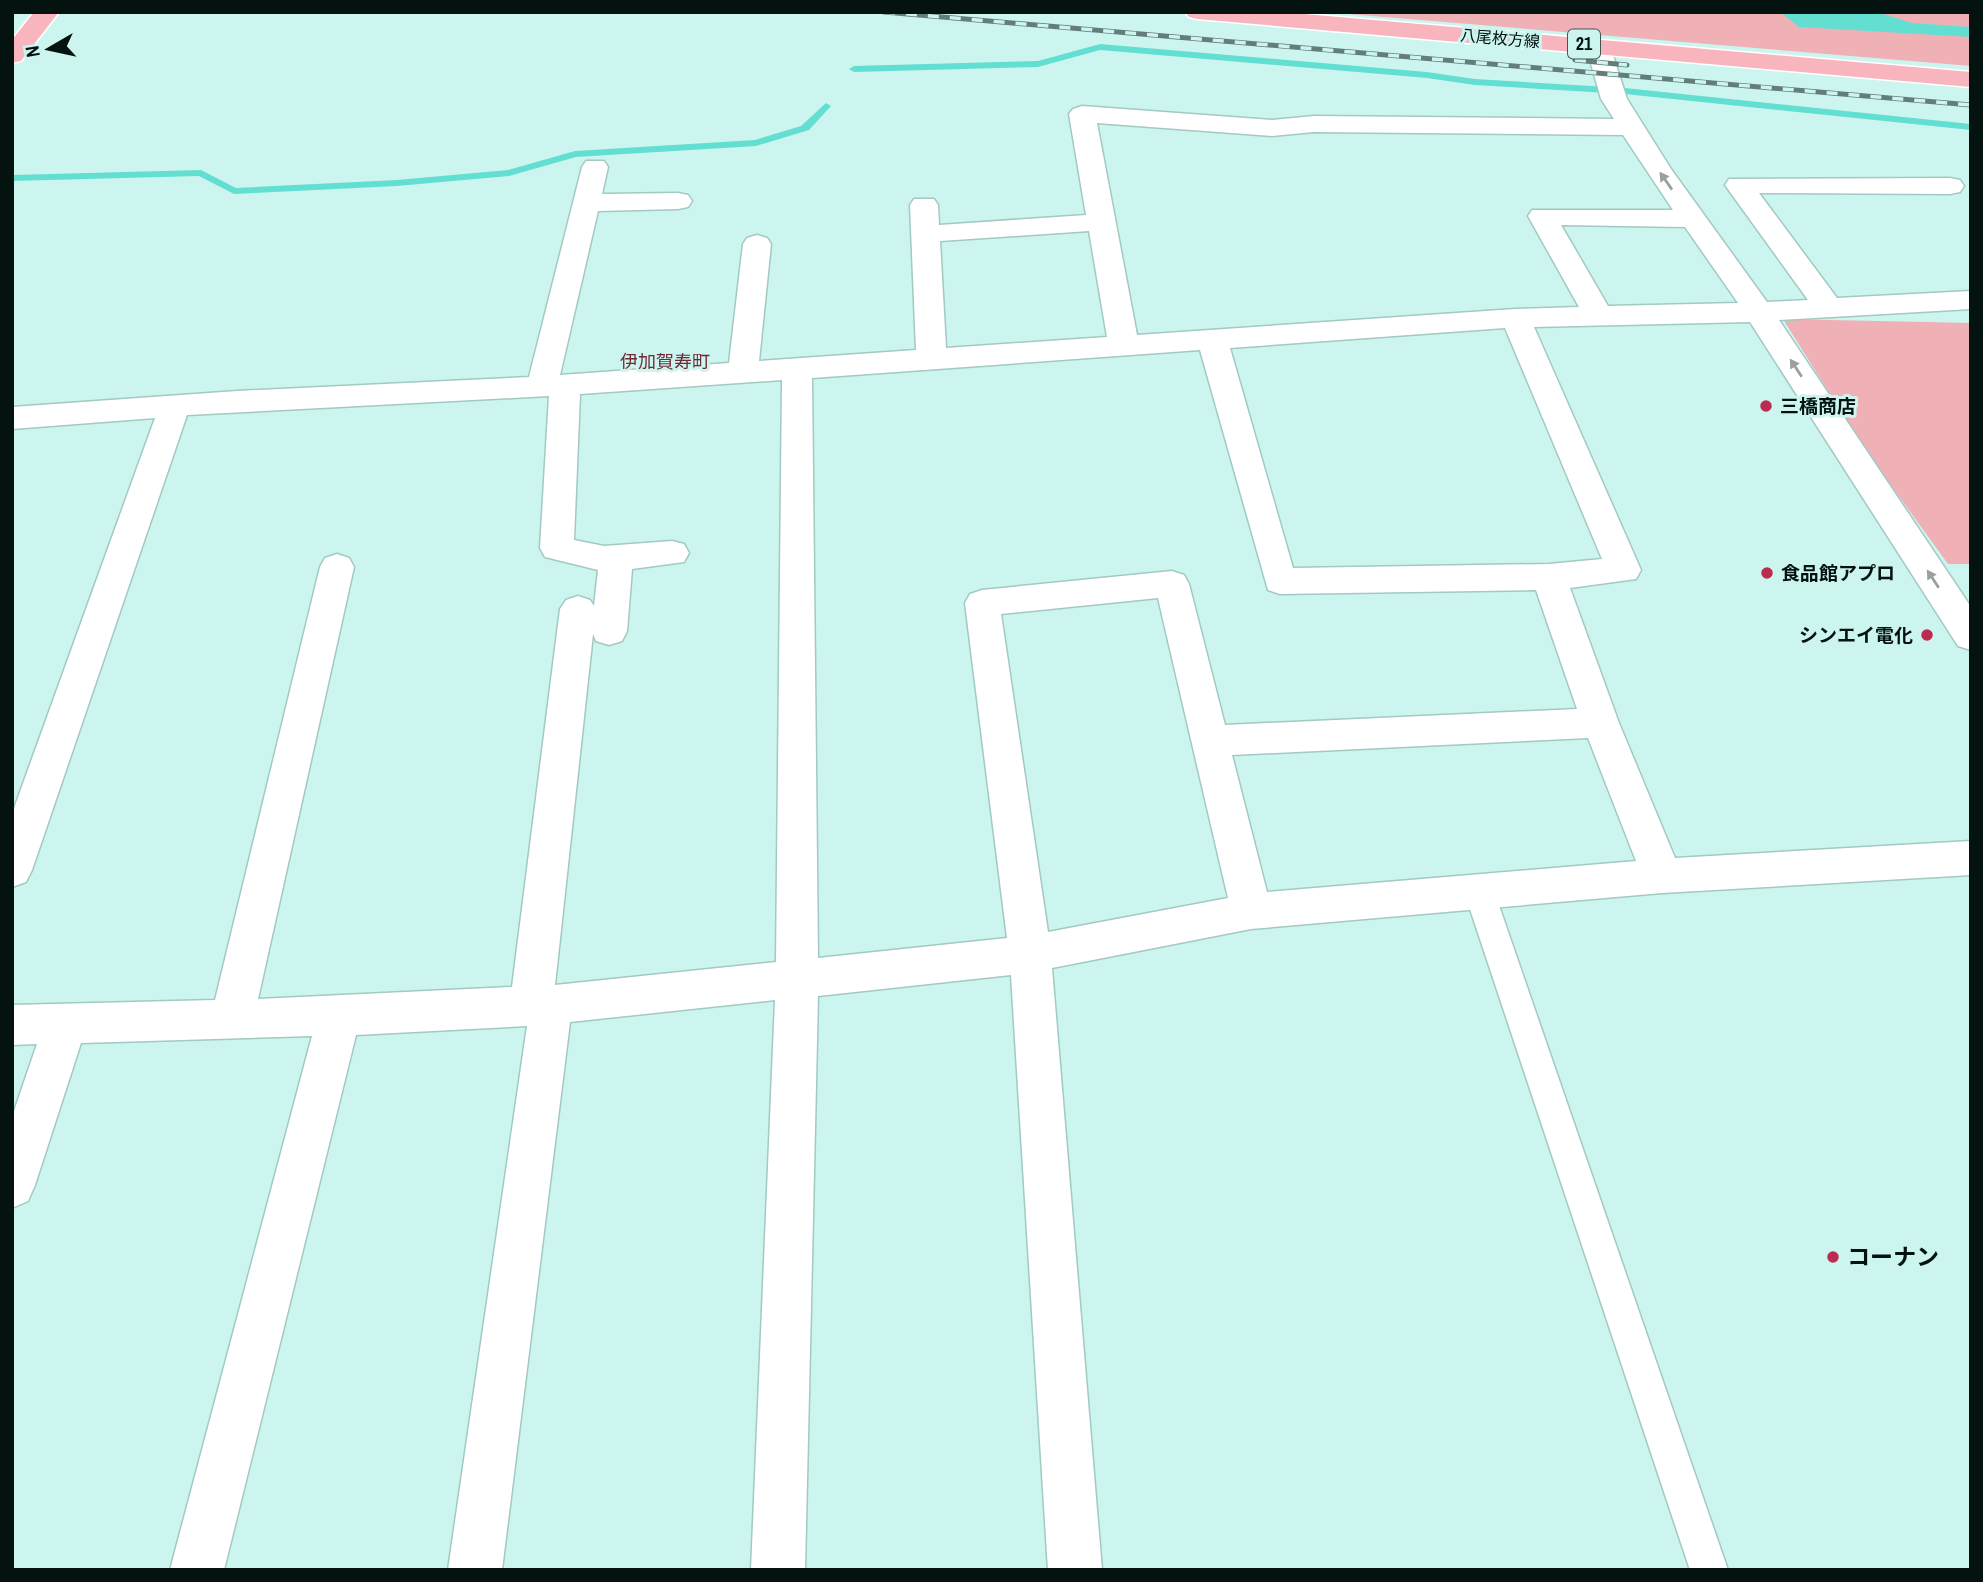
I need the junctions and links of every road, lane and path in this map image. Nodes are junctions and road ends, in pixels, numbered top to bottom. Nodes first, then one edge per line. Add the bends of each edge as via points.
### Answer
1 (47, 12) edge
2 (1197, 12) edge
3 (1598, 46) junction
4 (12, 56) edge
5 (1971, 80) edge
6 (1632, 127) junction
7 (595, 167) dead end
8 (1950, 186) dead end
9 (678, 201) dead end
10 (586, 203) junction
11 (924, 205) dead end
12 (1693, 219) junction
13 (1101, 222) junction
14 (926, 234) junction
15 (757, 244) dead end
16 (1971, 300) edge
17 (1829, 308) junction
18 (1759, 313) junction
19 (1599, 316) junction
20 (1515, 318) junction
21 (1212, 338) junction
22 (1124, 347) junction
23 (932, 360) junction
24 (797, 369) junction
25 (743, 373) junction
26 (554, 385) junction
27 (175, 405) junction
28 (12, 418) edge
29 (672, 553) dead end
30 (616, 558) junction
31 (337, 567) dead end
32 (1549, 577) junction
33 (578, 609) dead end
34 (609, 631) dead end
35 (1971, 636) edge
36 (1600, 723) junction
37 (1212, 741) junction
38 (1971, 858) edge
39 (12, 870) edge
40 (1662, 876) junction
41 (1479, 891) junction
42 (1251, 911) junction
43 (1030, 954) junction
44 (797, 977) junction
45 (541, 1005) junction
46 (340, 1016) junction
47 (232, 1018) junction
48 (12, 1026) edge
49 (65, 1026) junction
50 (12, 1185) edge
51 (197, 1570) edge
52 (475, 1570) edge
53 (778, 1570) edge
54 (1075, 1570) edge
55 (1709, 1570) edge

1 - 4 main road
2 - 3 main road, 八尾枚方線 / 21
3 - 5 main road, 八尾枚方線 / 21
3 - 6 street via 1615,100
12 -> 6 street
6 - 13 street via 1314,124 1272,128 1082,114
7 - 10 street
8 - 17 street via 1739,185
9 - 10 street
10 - 26 street
11 - 14 street
12 - 18 street
12 - 19 street via 1542,216
13 - 14 street
13 - 22 street
14 - 23 street
15 - 25 street
16 - 17 street
17 - 18 street
18 - 19 street
35 -> 18 street
19 - 20 street
20 - 21 street
20 - 32 street via 1624,570
21 - 22 street
21 - 32 street via 1280,581
22 - 23 street
23 - 24 street
24 - 25 street
24 - 44 street
25 - 26 street
26 - 27 street
26 - 30 street via 557,548
27 - 28 street
27 - 39 street
29 - 30 street
30 - 34 street
31 - 47 street
32 - 36 street
33 - 45 street
36 - 37 street
36 - 40 street
37 - 42 street
37 - 43 street via 1172,584 982,603
38 - 40 street
40 - 41 street
41 - 42 street
41 - 55 lane
42 - 43 street
43 - 44 street
43 - 54 street
44 - 45 street
44 - 53 street
45 - 46 street
45 - 52 street
46 - 47 street
46 - 51 street
47 - 49 street
48 - 49 street
49 - 50 street

